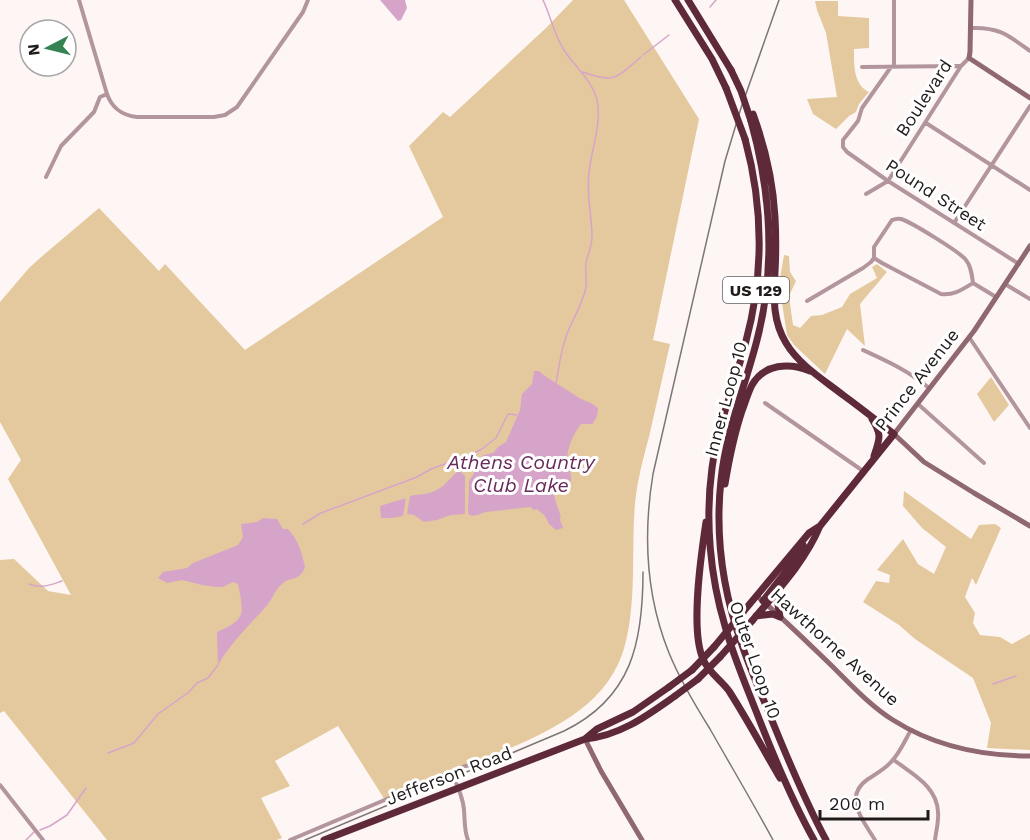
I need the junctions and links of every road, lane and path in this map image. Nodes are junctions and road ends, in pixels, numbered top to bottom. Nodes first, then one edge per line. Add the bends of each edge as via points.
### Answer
1 (79, 0) edge
2 (308, 0) edge
3 (675, 0) edge
4 (688, 0) edge
5 (894, 0) edge
6 (971, 0) edge
7 (971, 28) junction
8 (1030, 51) edge
9 (969, 58) junction
10 (961, 66) junction
11 (862, 67) dead end
12 (892, 67) junction
13 (107, 94) junction
14 (1030, 98) edge
15 (1030, 106) edge
16 (752, 117) junction
17 (926, 123) junction
18 (991, 166) junction
19 (46, 177) dead end
20 (888, 181) junction
21 (1030, 190) edge
22 (866, 194) dead end
23 (954, 223) junction
24 (1030, 246) edge
25 (874, 258) junction
26 (1019, 264) junction
27 (973, 283) junction
28 (1005, 284) junction
29 (996, 297) junction
30 (1030, 299) edge
31 (807, 301) dead end
32 (969, 337) junction
33 (863, 350) dead end
34 (816, 375) junction
35 (929, 388) junction
36 (765, 403) dead end
37 (917, 403) junction
38 (869, 414) junction
39 (1030, 428) edge
40 (894, 434) junction
41 (873, 459) junction
42 (984, 462) dead end
43 (863, 471) junction
44 (709, 499) junction
45 (820, 526) junction
46 (1030, 526) edge
47 (719, 529) junction
48 (776, 593) junction
49 (762, 600) junction
50 (780, 617) junction
51 (754, 618) junction
52 (730, 628) joint
53 (733, 642) joint
54 (703, 659) junction
55 (709, 668) junction
56 (911, 730) junction
57 (585, 739) junction
58 (1030, 756) edge
59 (894, 760) junction
60 (475, 765) dead end
61 (451, 772) junction
62 (0, 785) edge
63 (458, 788) junction
64 (796, 806) junction
65 (43, 840) edge
66 (290, 840) edge
67 (324, 840) edge
68 (468, 840) edge
69 (642, 840) edge
70 (814, 840) edge
71 (826, 840) edge
72 (875, 840) edge
73 (935, 840) edge

1 - 13 street
2 - 13 street via 237,107 225,115 130,116 112,106
3 - 44 highway, Outer Loop 10 / US 129, bridge via 726,88 745,139 759,217 754,309 717,437
4 - 16 highway, US 129, bridge via 743,91
5 - 12 street
6 - 7 main road, Boulevard
7 - 8 street via 999,31
7 - 9 main road, Boulevard
9 - 10 street, Boulevard
9 - 14 main road
10 - 12 street
10 - 17 street, Boulevard
11 - 12 street
12 - 20 street, Pound Street via 862,108 842,145
13 - 19 street via 100,97 94,112 61,146
15 - 18 street
16 - 34 highway, US 129 via 766,156 774,203 776,318 790,349
16 - 47 highway, Inner Loop 10 via 767,199 769,273 761,324 727,443
17 - 18 street
17 - 20 street, Boulevard
18 - 21 street
18 - 23 street
20 - 22 street, Boulevard
20 - 23 street, Pound Street
23 - 26 street, Pound Street
24 - 26 main road, Prince Avenue
25 - 27 street via 941,294
25 - 27 street via 874,248 892,220 902,219 965,258
25 - 31 street
26 - 28 main road, Prince Avenue
27 - 29 street
28 - 29 main road, Prince Avenue
28 - 30 street
29 - 32 main road, Prince Avenue
32 - 35 main road, Prince Avenue
32 - 39 street
33 - 35 street
34 - 38 highway, US 129
34 - 47 highway via 783,365 765,372 752,386 732,446
35 - 37 main road, Prince Avenue
36 - 43 street
37 - 40 main road, Prince Avenue
37 - 42 street
38 - 40 highway, US 129
38 - 41 highway via 880,434
40 - 41 highway, Prince Avenue
40 - 46 main road via 924,462
41 - 43 highway, Prince Avenue
43 - 45 highway, Prince Avenue
44 - 54 highway, US 129 via 698,602
44 - 64 highway, Outer Loop 10 via 710,551 725,627
45 - 48 highway, Prince Avenue
45 - 49 highway, Prince Avenue via 806,537
47 - 71 highway, Inner Loop 10 via 726,585 742,645 788,762
48 - 49 highway, Prince Avenue
48 - 50 highway
49 - 50 main road, Hawthorne Avenue
49 - 51 highway, Prince Avenue
49 - 52 highway, Prince Avenue, bridge via 747,607
50 - 51 highway via 773,614
50 - 56 main road, Hawthorne Avenue via 863,697
51 - 53 highway, Prince Avenue, bridge
52 - 54 highway, Jefferson Road, bridge
53 - 55 highway, Jefferson Road, bridge
54 - 55 highway
54 - 57 highway, Jefferson Road, bridge via 633,712
55 - 57 highway, Jefferson Road, bridge via 637,722 604,736
55 - 64 highway via 730,693
56 - 58 main road, Hawthorne Avenue via 963,750
56 - 59 street
57 - 63 highway, Jefferson Road
57 - 69 main road
59 - 72 street via 863,783 856,794 856,808
59 - 73 street via 933,793 938,815
60 - 61 street
61 - 63 street
61 - 66 street
62 - 65 street
63 - 67 highway, Jefferson Road
63 - 68 street
64 - 70 highway, Outer Loop 10

